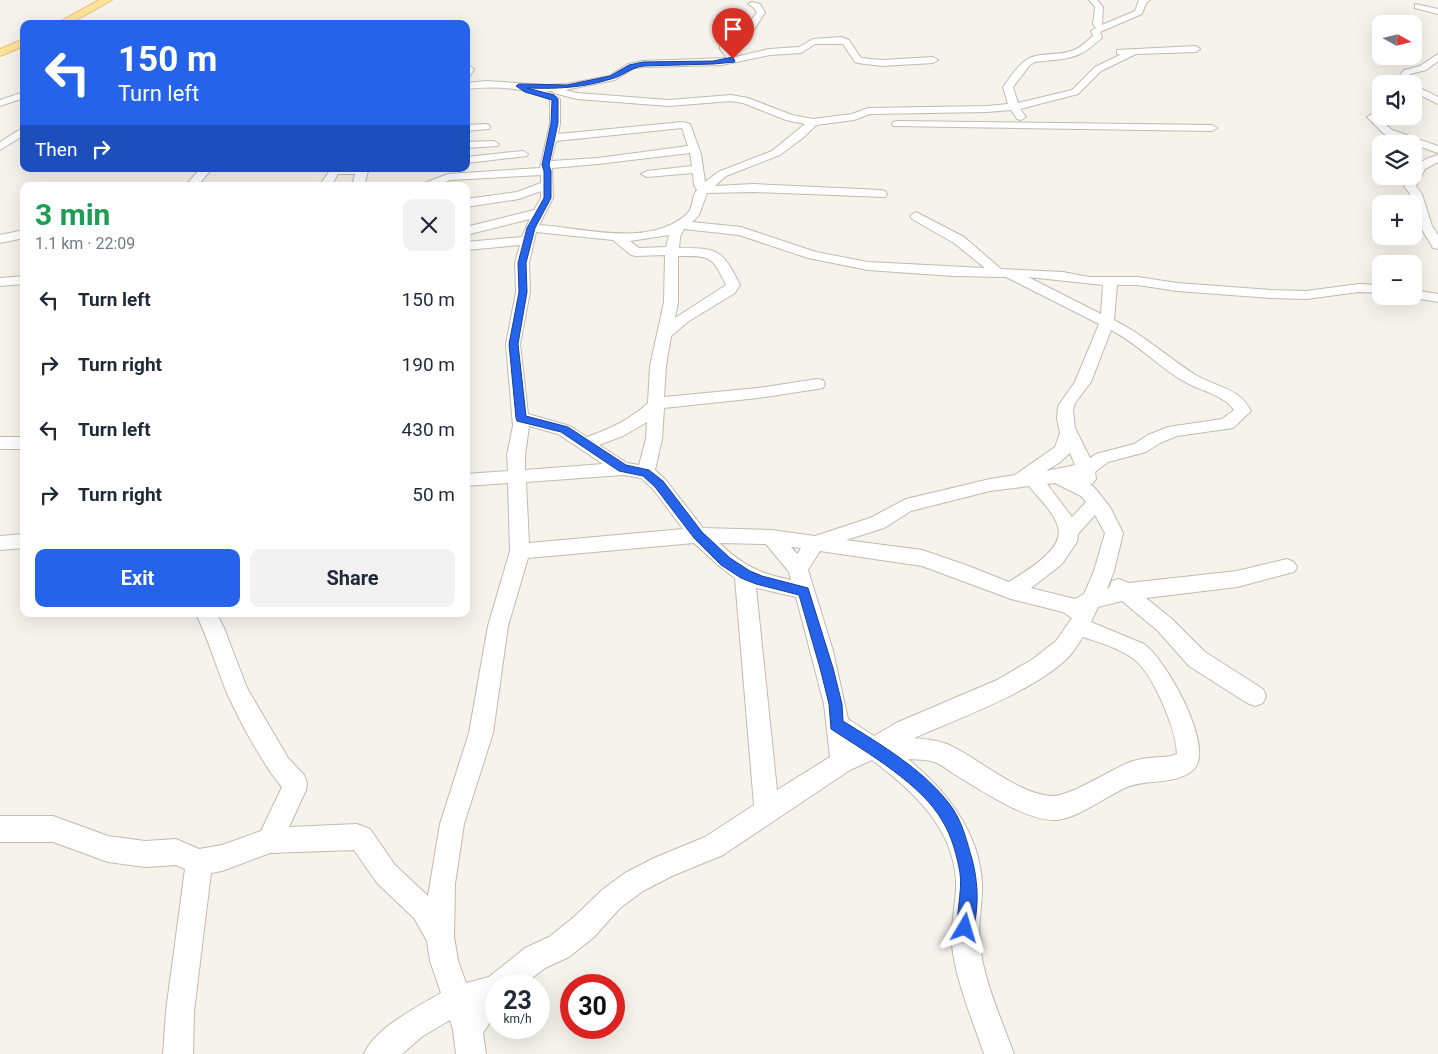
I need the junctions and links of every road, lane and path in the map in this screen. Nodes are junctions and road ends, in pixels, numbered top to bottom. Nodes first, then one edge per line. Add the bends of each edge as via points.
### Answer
1 (107, 0) edge
2 (1093, 0) edge
3 (1146, 0) edge
4 (752, 4) dead end
5 (1418, 6) dead end
6 (1438, 12) edge
7 (69, 20) edge
8 (1100, 28) junction
9 (749, 33) junction
10 (20, 44) edge
11 (759, 47) junction
12 (1196, 49) dead end
13 (1113, 52) dead end
14 (1132, 52) junction
15 (0, 53) edge
16 (1072, 54) junction
17 (1088, 54) dead end
18 (1438, 57) edge
19 (734, 60) junction
20 (933, 60) dead end
21 (1405, 75) edge
22 (470, 86) edge
23 (519, 86) junction
24 (546, 88) junction
25 (1422, 92) edge
26 (20, 96) edge
27 (1422, 100) edge
28 (1437, 100) edge
29 (0, 103) edge
30 (1014, 107) junction
31 (813, 122) junction
32 (897, 124) dead end
33 (1026, 124) junction
34 (1381, 125) edge
35 (484, 127) dead end
36 (470, 128) edge
37 (1212, 128) dead end
38 (20, 133) edge
39 (551, 138) junction
40 (494, 144) dead end
41 (470, 145) edge
42 (0, 147) edge
43 (694, 148) junction
44 (1438, 150) edge
45 (523, 154) dead end
46 (1438, 158) edge
47 (470, 160) edge
48 (698, 169) junction
49 (203, 172) edge
50 (449, 173) edge
51 (546, 174) junction
52 (647, 174) dead end
53 (195, 182) edge
54 (433, 182) edge
55 (703, 190) junction
56 (881, 194) dead end
57 (470, 202) edge
58 (916, 216) dead end
59 (470, 227) edge
60 (532, 227) junction
61 (708, 227) junction
62 (675, 230) junction
63 (20, 235) edge
64 (0, 239) edge
65 (625, 239) junction
66 (470, 245) edge
67 (1438, 245) edge
68 (672, 251) junction
69 (706, 252) junction
70 (1004, 273) junction
71 (20, 280) edge
72 (0, 282) edge
73 (1110, 282) junction
74 (1372, 289) edge
75 (1422, 295) edge
76 (1438, 298) edge
77 (1106, 322) junction
78 (665, 334) junction
79 (818, 384) dead end
80 (657, 403) junction
81 (521, 418) junction
82 (1068, 434) junction
83 (0, 443) edge
84 (20, 443) edge
85 (587, 443) junction
86 (623, 469) junction
87 (1086, 469) junction
88 (646, 472) junction
89 (517, 475) junction
90 (1057, 476) junction
91 (470, 480) edge
92 (1025, 480) junction
93 (1092, 497) junction
94 (1069, 532) junction
95 (698, 535) junction
96 (771, 537) junction
97 (20, 541) edge
98 (0, 542) edge
99 (815, 543) junction
100 (520, 551) junction
101 (1287, 567) dead end
102 (798, 569) junction
103 (1104, 571) junction
104 (745, 574) junction
105 (804, 591) junction
106 (1011, 591) junction
107 (1125, 592) junction
108 (1080, 612) junction
109 (208, 617) edge
110 (1255, 696) dead end
111 (836, 724) junction
112 (880, 744) junction
113 (842, 762) junction
114 (767, 810) junction
115 (0, 829) edge
116 (270, 840) junction
117 (199, 862) junction
118 (440, 937) junction
119 (514, 974) edge
120 (485, 991) edge
121 (458, 999) junction
122 (485, 1010) edge
123 (469, 1042) edge
124 (178, 1054) edge
125 (378, 1054) edge
126 (999, 1054) edge

1 - 7 main road
2 - 8 street via 1099,7 1097,24
3 - 8 street via 1138,12
4 - 9 street via 761,13 751,24
5 - 6 street
8 - 16 street via 1095,31 1098,37
9 - 11 street
9 - 19 street via 738,42 724,45
10 - 15 main road
11 - 19 street
11 - 20 street via 801,50 813,42 841,40 846,42 858,60 882,63
12 - 14 street
13 - 14 street
14 - 30 street via 1098,69 1076,92
16 - 17 street
16 - 30 street via 1033,60 1027,64 1008,86
18 - 21 street via 1427,70
19 - 24 street via 643,64 630,66 612,78
22 - 23 street
23 - 24 street
23 - 39 street via 555,99
24 - 31 street via 577,96 669,103 731,98 790,118
25 - 28 street
26 - 29 street
27 - 28 street
30 - 31 street via 868,111 854,117
30 - 33 street
31 - 55 street via 776,152 722,174
32 - 33 street
33 - 37 street
34 - 44 street via 1388,132
35 - 36 street
38 - 42 street
39 - 43 street via 683,125
39 - 51 street via 554,151
40 - 41 street
43 - 48 street
43 - 51 street via 598,161
45 - 47 street
46 - 67 street via 1421,167 1410,186 1416,194 1426,226
48 - 52 street
48 - 55 street
49 - 53 street
50 - 51 street
50 - 54 street
51 - 57 street via 520,195
51 - 60 street via 547,198
55 - 56 street via 752,188
55 - 62 street via 693,215
58 - 70 street via 959,240
59 - 60 street
60 - 65 street
60 - 66 street
60 - 81 street via 522,263 523,292 514,344
61 - 62 street
61 - 69 street
61 - 70 street via 754,234 813,255 860,265
62 - 65 street
62 - 68 street
63 - 64 street
65 - 68 street via 636,252
68 - 69 street
68 - 78 street via 671,302
69 - 78 street via 722,262 732,288
70 - 73 street
70 - 77 street
71 - 72 street
73 - 74 street via 1138,281 1177,288 1306,295
73 - 77 street
75 - 76 street
77 - 82 street via 1082,385 1066,405
77 - 87 street via 1132,335 1191,379 1232,398 1242,411 1227,424 1174,431 1140,448 1102,458
78 - 80 street via 658,366
79 - 80 street
80 - 85 street via 642,417 617,432
80 - 88 street via 654,439
81 - 85 street via 564,430
81 - 89 street
82 - 87 street
82 - 92 street via 1063,450
83 - 84 street
85 - 86 street
86 - 88 street
86 - 89 street
87 - 90 street
87 - 93 street
88 - 95 street
89 - 91 street
89 - 100 street
90 - 92 street
90 - 93 street
92 - 94 street via 1060,512
92 - 99 street via 990,485 906,506 877,523
93 - 94 street
93 - 103 street via 1114,533
94 - 106 street via 1068,542 1060,556
95 - 96 street
95 - 100 street
95 - 104 street
96 - 99 street
96 - 102 street
97 - 98 street
99 - 102 street
99 - 106 street via 922,558
100 - 118 street via 498,626 481,733 452,824 442,884
101 - 107 street via 1237,579
102 - 105 street
103 - 107 street
103 - 108 street
104 - 105 street via 760,581
104 - 114 street
105 - 111 street via 827,668
106 - 108 street
107 - 108 street
107 - 110 street via 1165,625 1197,659
108 - 112 street via 1064,647 1041,666 1005,687
108 - 112 street via 1153,664 1187,739 1190,751 1184,764 1137,771 1066,806 1051,808 1039,806 940,753
109 - 116 street via 238,692 280,766 295,783
111 - 112 street
111 - 113 street
112 - 113 street
112 - 126 street via 934,797 956,832 968,873 967,950
113 - 114 street
114 - 119 street via 714,846 634,882 559,947 535,958
115 - 117 street via 53,829 108,849 145,854 176,852
116 - 117 street via 222,858
116 - 118 street via 361,838 386,874 423,909
117 - 124 street via 180,1011
118 - 121 street via 444,961
120 - 121 street
121 - 123 street
121 - 125 street via 413,1026
122 - 123 street

